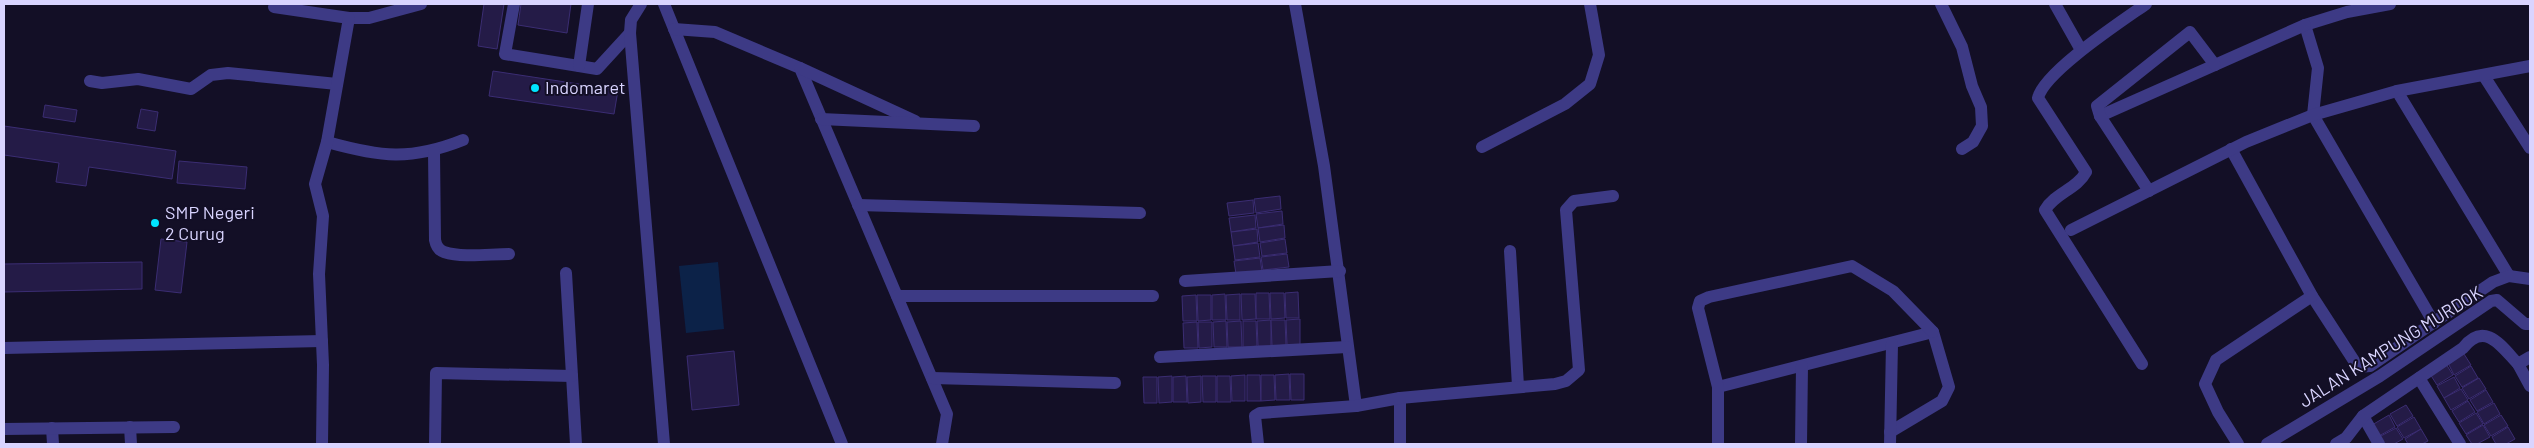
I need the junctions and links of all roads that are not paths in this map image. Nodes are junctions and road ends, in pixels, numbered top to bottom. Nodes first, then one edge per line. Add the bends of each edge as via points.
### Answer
1 (421, 4) edge
2 (514, 4) edge
3 (588, 4) edge
4 (641, 4) edge
5 (664, 4) edge
6 (1295, 4) edge
7 (1590, 4) edge
8 (1941, 4) edge
9 (2056, 4) edge
10 (2146, 4) edge
11 (2390, 4) edge
12 (274, 7) dead end
13 (2346, 8) edge
14 (349, 18) junction
15 (2304, 25) junction
16 (674, 29) junction
17 (630, 33) junction
18 (2081, 50) junction
19 (2215, 65) junction
20 (578, 66) junction
21 (2530, 66) edge
22 (800, 68) junction
23 (2484, 76) junction
24 (90, 81) dead end
25 (337, 84) junction
26 (2397, 91) junction
27 (2313, 115) junction
28 (2100, 116) junction
29 (822, 119) junction
30 (922, 124) junction
31 (974, 126) dead end
32 (463, 140) dead end
33 (327, 142) junction
34 (1482, 147) dead end
35 (2530, 148) edge
36 (1962, 149) dead end
37 (2231, 149) junction
38 (434, 152) junction
39 (2148, 191) junction
40 (1613, 196) dead end
41 (858, 206) junction
42 (1140, 213) dead end
43 (2071, 230) dead end
44 (1510, 251) dead end
45 (509, 254) dead end
46 (1340, 272) junction
47 (566, 273) dead end
48 (2509, 276) junction
49 (2530, 278) edge
50 (1185, 281) dead end
51 (897, 296) junction
52 (1153, 296) dead end
53 (2312, 296) junction
54 (2434, 323) junction
55 (2530, 324) edge
56 (1933, 332) junction
57 (322, 341) junction
58 (1892, 344) junction
59 (1347, 347) junction
60 (4, 348) edge
61 (2530, 356) edge
62 (1160, 357) dead end
63 (2142, 364) dead end
64 (2518, 364) junction
65 (1802, 366) junction
66 (572, 376) junction
67 (932, 378) junction
68 (2419, 378) junction
69 (1115, 383) dead end
70 (1518, 386) junction
71 (2530, 386) edge
72 (1718, 387) junction
73 (1400, 398) junction
74 (1356, 406) junction
75 (2363, 416) junction
76 (130, 427) junction
77 (174, 427) dead end
78 (52, 428) junction
79 (4, 429) edge
80 (1890, 438) edge
81 (53, 444) edge
82 (131, 444) edge
83 (322, 444) edge
84 (435, 444) edge
85 (576, 444) edge
86 (664, 444) edge
87 (842, 444) edge
88 (942, 444) edge
89 (1258, 444) edge
90 (1400, 444) edge
91 (1718, 444) edge
92 (1801, 444) edge
93 (2238, 444) edge
94 (2268, 444) edge
95 (2336, 444) edge
96 (2380, 444) edge
97 (2460, 444) edge

1 - 14 street via 369,18
2 - 20 street via 505,54
3 - 20 street
4 - 17 street via 632,20
5 - 16 street
6 - 46 street
7 - 34 street via 1599,55 1590,84 1566,104
8 - 36 street via 1962,47 1981,107 1982,126 1972,142
9 - 18 street
10 - 18 street
11 - 13 street
12 - 14 street
13 - 15 street
14 - 25 street
15 - 19 street
15 - 27 street via 2318,68
16 - 22 street via 715,32
16 - 87 street
17 - 20 street via 597,68
17 - 86 street
18 - 63 street via 2042,87 2038,98 2086,172 2083,179 2050,201 2044,210
19 - 28 street
19 - 28 street via 2190,32 2097,106
21 - 23 street
22 - 29 street
22 - 30 street
23 - 26 street
23 - 35 street
24 - 25 street via 138,79 191,89 211,75 228,73
25 - 33 street
26 - 27 street
26 - 48 street
27 - 37 street
27 - 54 street
28 - 39 street
29 - 30 street
29 - 41 street
30 - 31 street
32 - 38 street
33 - 38 street via 369,154
33 - 57 street via 315,184 323,216 319,274
37 - 39 street
37 - 53 street
38 - 45 street via 434,240 437,247 442,252 457,254
39 - 43 street
40 - 70 street via 1574,200 1566,210 1579,370 1566,381
41 - 42 street
41 - 51 street
44 - 70 street
46 - 50 street
46 - 59 street
47 - 66 street
48 - 49 street
48 - 54 street via 2493,282
51 - 52 street
51 - 67 street
53 - 54 street via 2358,367 2370,366
53 - 93 street via 2216,360 2205,384
55 - 94 street, JALAN KAMPUNG MURDOK via 2525,324 2497,300 2491,301 2380,376
56 - 58 street
56 - 72 street via 1893,291 1852,266 1709,297 1700,301 1698,308
56 - 80 street via 1950,387 1947,395
57 - 60 street
57 - 83 street
58 - 65 street
58 - 80 street
59 - 62 street
59 - 74 street
61 - 64 street
64 - 68 street via 2493,337 2482,335
64 - 71 street
65 - 72 street
65 - 92 street
66 - 84 street via 436,373
66 - 85 street
67 - 69 street
67 - 88 street via 946,414
68 - 75 street
68 - 97 street
70 - 73 street
72 - 91 street
73 - 74 street
73 - 90 street
74 - 89 street via 1260,413 1254,421
75 - 95 street via 2346,438
75 - 96 street
76 - 77 street
76 - 78 street
76 - 82 street
78 - 79 street
78 - 81 street

